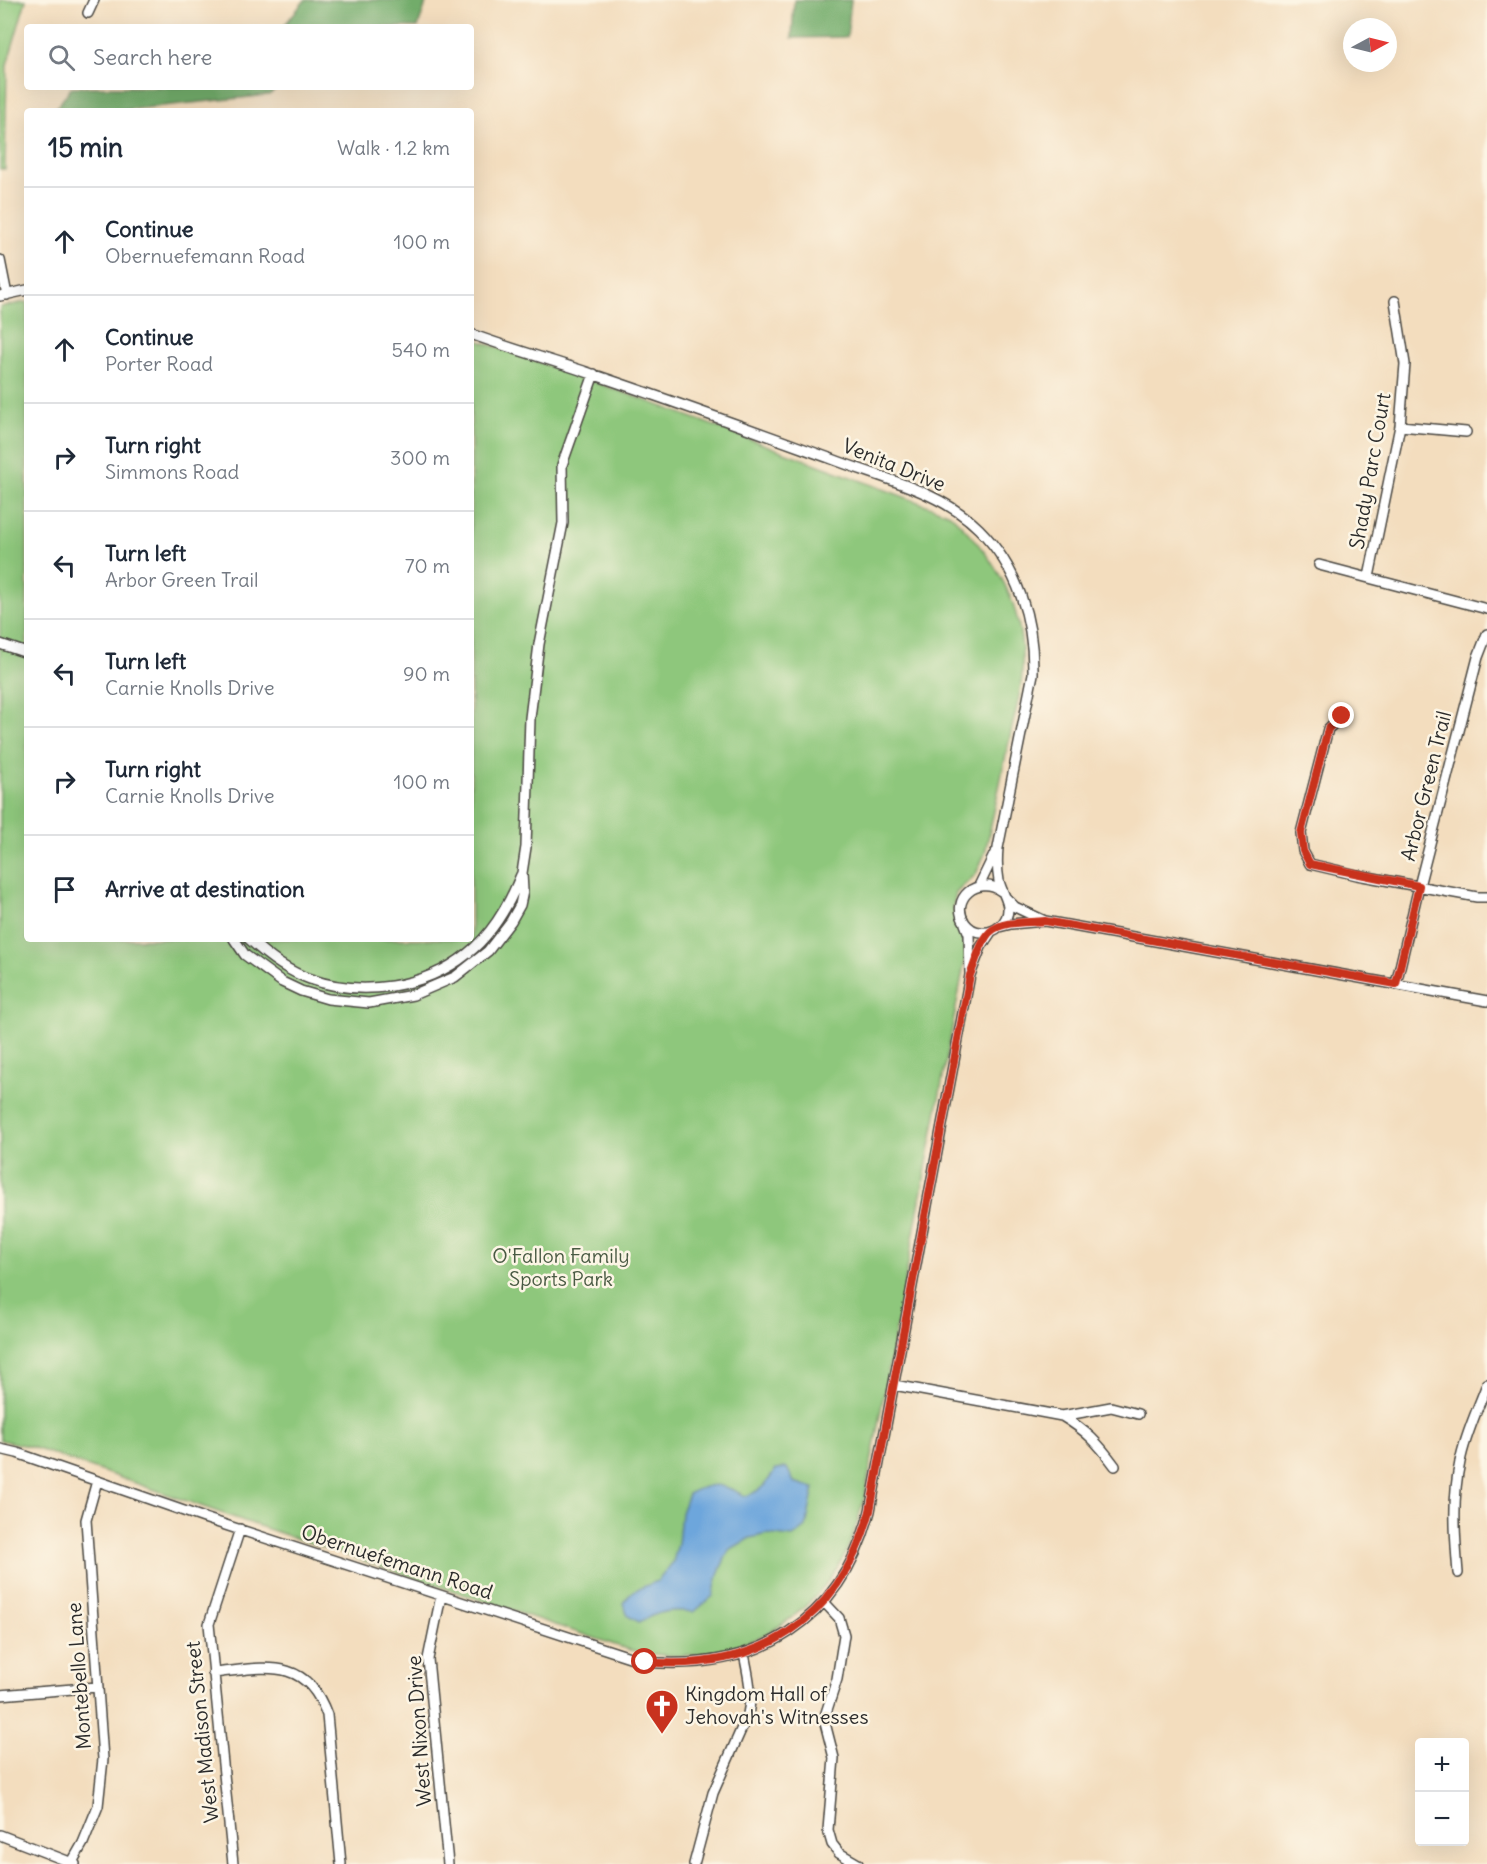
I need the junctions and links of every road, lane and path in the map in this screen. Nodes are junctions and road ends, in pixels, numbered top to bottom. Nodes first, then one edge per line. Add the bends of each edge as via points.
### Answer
1 (94, 0) edge
2 (88, 13) dead end
3 (0, 260) edge
4 (24, 291) edge
5 (3, 295) edge
6 (1395, 300) dead end
7 (474, 335) edge
8 (594, 374) junction
9 (1400, 426) junction
10 (1466, 432) dead end
11 (1319, 565) dead end
12 (1369, 577) junction
13 (1487, 609) edge
14 (1487, 634) edge
15 (0, 644) edge
16 (24, 652) edge
17 (1342, 716) dead end
18 (998, 848) junction
19 (522, 873) junction
20 (979, 886) junction
21 (1419, 886) junction
22 (1003, 895) junction
23 (1487, 897) edge
24 (1045, 921) junction
25 (964, 922) junction
26 (995, 930) junction
27 (236, 942) edge
28 (252, 942) edge
29 (970, 975) junction
30 (1396, 984) junction
31 (1487, 1001) edge
32 (1487, 1384) edge
33 (894, 1385) junction
34 (1138, 1414) dead end
35 (1062, 1416) junction
36 (0, 1449) edge
37 (1115, 1466) dead end
38 (97, 1481) junction
39 (240, 1529) junction
40 (1458, 1573) dead end
41 (441, 1596) junction
42 (824, 1602) junction
43 (744, 1654) junction
44 (213, 1673) junction
45 (97, 1687) junction
46 (0, 1695) edge
47 (0, 1834) edge
48 (73, 1863) edge
49 (233, 1864) edge
50 (341, 1864) edge
51 (448, 1864) edge
52 (694, 1864) edge
53 (858, 1864) edge

1 - 2 street
3 - 5 street
4 - 5 street
6 - 9 street, Shady Parc Court via 1405,364
7 - 8 street, Venita Drive
8 - 18 street, Venita Drive via 922,493 977,527 994,546 1021,595 1033,649 1033,674
8 - 19 street via 562,465 563,523 538,644
9 - 10 street
9 - 12 street, Shady Parc Court
11 - 12 street
12 - 13 street
14 - 21 street, Arbor Green Trail
15 - 16 street
17 - 21 street via 1328,729 1301,833 1303,851 1310,864
18 - 20 street, Venita Drive
18 - 22 street, Venita Drive via 998,877
19 - 27 street via 520,905 501,937 455,977 413,995 369,1003 313,995 268,973 245,955
19 - 28 street via 501,917 484,938 453,965 417,981 370,988 329,984 285,967
20 - 22 street via 988,885
20 - 25 street via 963,899
21 - 23 street
21 - 30 street, Arbor Green Trail
22 - 24 street via 1015,908
22 - 26 street via 1007,915
24 - 26 street via 1011,924
24 - 30 street
25 - 26 street via 977,932
25 - 29 street via 969,934
26 - 29 street via 981,947
29 - 33 street, Obernuefemann Road
30 - 31 street
32 - 40 street via 1463,1447 1457,1477
33 - 35 street
33 - 42 street, Obernuefemann Road via 864,1532 849,1567
34 - 35 street via 1111,1407
35 - 37 street via 1083,1428
36 - 38 street, Obernuefemann Road
38 - 39 street, Obernuefemann Road
38 - 45 street, Montebello Lane via 86,1520
39 - 41 street, Obernuefemann Road
39 - 44 street, West Madison Street via 209,1624
41 - 43 street, Obernuefemann Road via 645,1662 676,1665
41 - 51 street, West Nixon Drive via 428,1659
42 - 43 street, Obernuefemann Road via 785,1635
42 - 53 street via 839,1618 844,1635 837,1679 824,1719 834,1758 828,1830 839,1853
43 - 52 street via 751,1687 748,1714 713,1793
44 - 49 street, West Madison Street
44 - 50 street via 284,1669 310,1684 321,1698 327,1715
45 - 46 street
45 - 48 street, Montebello Lane via 103,1759 98,1806
47 - 48 street

